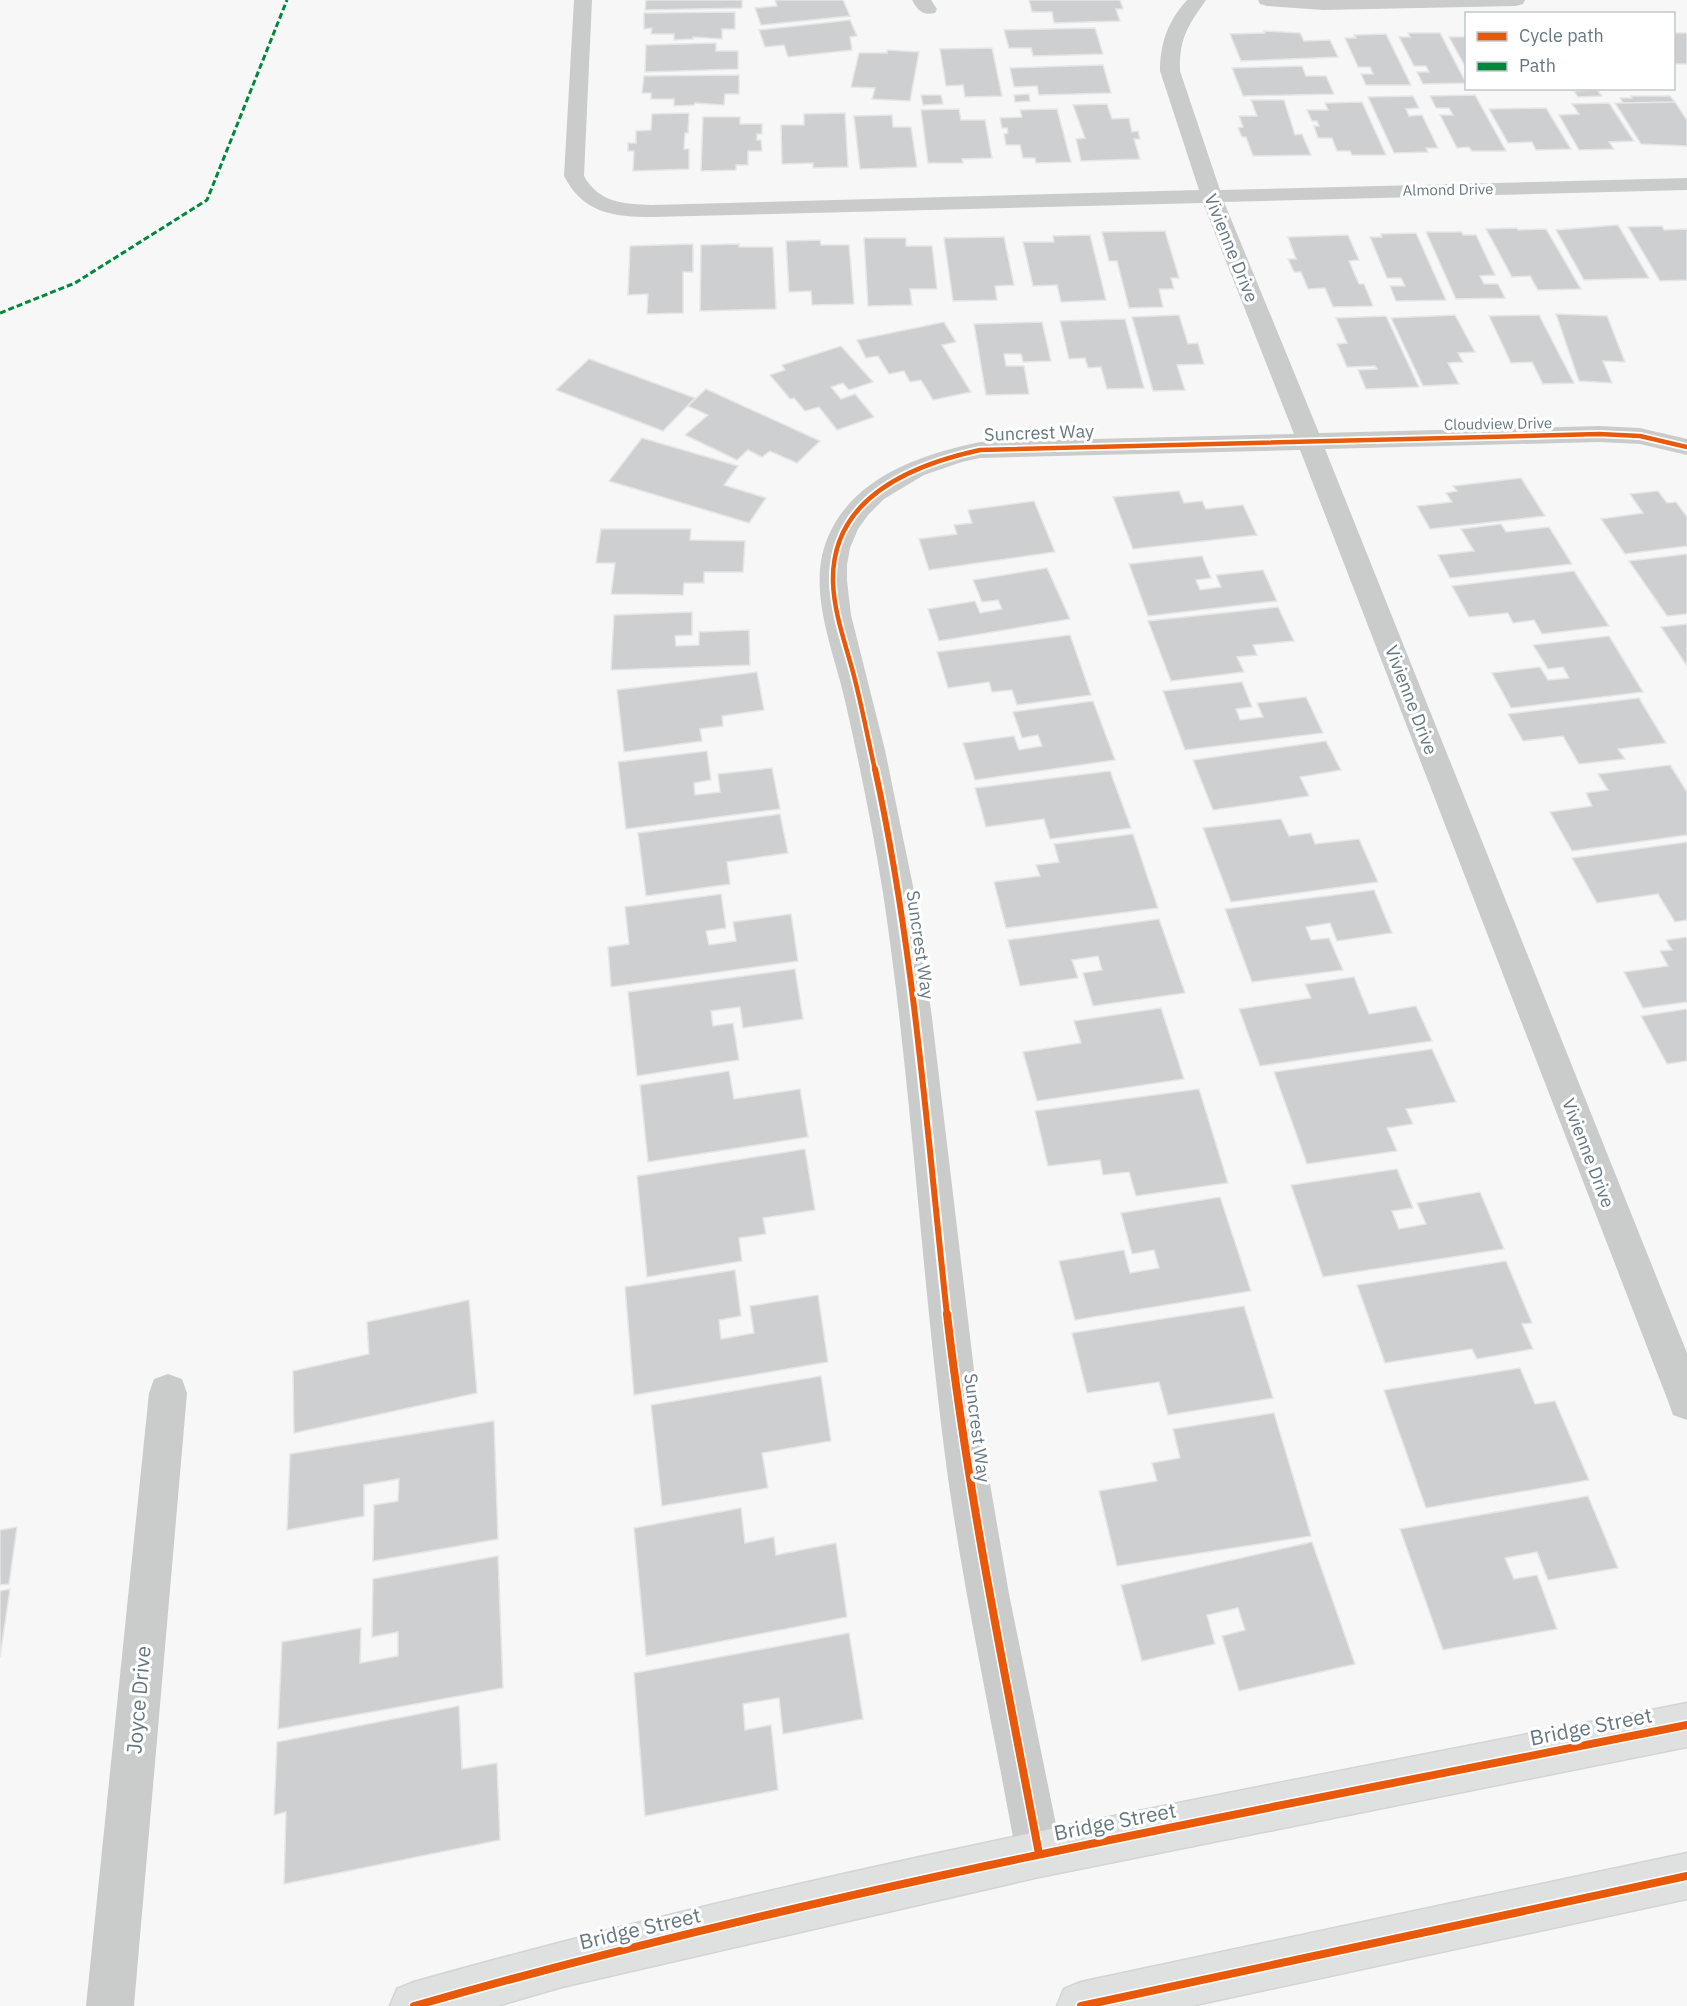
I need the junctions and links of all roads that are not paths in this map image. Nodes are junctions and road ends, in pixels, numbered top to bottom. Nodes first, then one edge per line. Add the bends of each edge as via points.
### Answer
1 (584, 0) edge
2 (1197, 0) edge
3 (1267, 0) edge
4 (1516, 0) edge
5 (1687, 184) edge
6 (1210, 197) junction
7 (1309, 440) junction
8 (1687, 447) edge
9 (168, 1394) dead end
10 (1687, 1401) edge
11 (1687, 1725) edge
12 (1039, 1854) junction
13 (1687, 1876) edge
14 (110, 2006) edge
15 (414, 2006) edge
16 (1081, 2006) edge

1 - 6 street, Almond Drive via 574,176 582,192 607,207 652,211
2 - 6 street, Vivienne Drive via 1177,25 1169,56 1170,72
3 - 4 street via 1323,4
5 - 6 street, Almond Drive
6 - 7 street, Vivienne Drive
7 - 8 street, Cloudview Drive via 1599,434 1640,436
7 - 10 street, Vivienne Drive
7 - 12 street, Suncrest Way via 1002,448 958,454 898,477 865,504 838,544 834,564 838,616 894,868 911,978 980,1556
9 - 14 street, Joyce Drive
11 - 12 street, Bridge Street
12 - 15 street, Bridge Street via 562,1964
13 - 16 street

